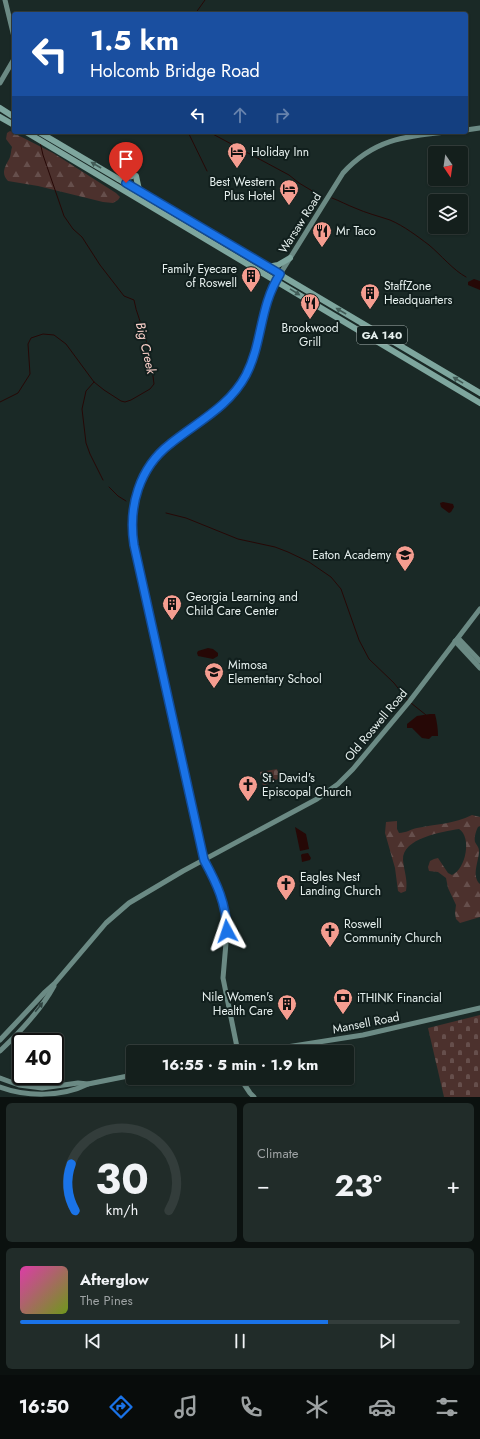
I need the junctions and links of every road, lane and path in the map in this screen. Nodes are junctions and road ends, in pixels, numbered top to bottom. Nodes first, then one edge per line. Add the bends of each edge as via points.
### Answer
1 (5, 0) edge
2 (12, 29) edge
3 (12, 62) edge
4 (0, 83) edge
5 (0, 108) edge
6 (12, 116) edge
7 (0, 117) edge
8 (12, 124) edge
9 (480, 128) edge
10 (468, 130) edge
11 (29, 134) edge
12 (42, 134) edge
13 (429, 134) edge
14 (119, 179) junction
15 (139, 190) junction
16 (290, 258) junction
17 (267, 267) junction
18 (280, 274) junction
19 (275, 281) junction
20 (480, 393) edge
21 (480, 403) edge
22 (480, 609) edge
23 (457, 640) junction
24 (480, 661) edge
25 (480, 668) edge
26 (204, 860) junction
27 (55, 983) junction
28 (480, 1008) edge
29 (0, 1040) edge
30 (237, 1045) edge
31 (299, 1045) edge
32 (0, 1051) edge
33 (126, 1076) edge
34 (0, 1078) edge
35 (88, 1084) junction
36 (245, 1085) edge
37 (0, 1087) edge
38 (254, 1097) edge

1 - 2 street
3 - 4 street
5 - 6 main road
7 - 8 main road
9 - 10 street
11 - 19 main road, GA 140
14 -> 12 main road, GA 140
13 - 16 street, Warsaw Road via 385,143 371,149 350,166 337,182
14 - 15 main road, GA 140
14 - 15 main road via 134,176
15 - 17 main road, GA 140
16 - 17 main road via 276,266
16 - 18 street, Warsaw Road
17 - 18 main road, GA 140
18 - 19 street, Warsaw Road
20 -> 18 main road, GA 140
19 -> 21 main road, GA 140
19 - 26 street, Warsaw Road via 265,304 252,361 239,386 221,407 160,452 142,480 133,509 134,545
22 - 23 street, Old Roswell Road
23 - 24 street
23 - 25 street
23 - 26 street, Old Roswell Road via 386,730 338,784
26 - 27 street, Old Roswell Road via 145,893 116,914
26 - 30 street, Warsaw Road via 216,880 225,912 227,931 223,978
27 - 29 street, Old Roswell Road
32 -> 27 street, Old Roswell Road via 27,1022
28 - 31 street, Mansell Road via 367,1034
33 - 35 street
34 - 35 street via 36,1088
35 - 37 street via 79,1089 35,1095
36 - 38 street

